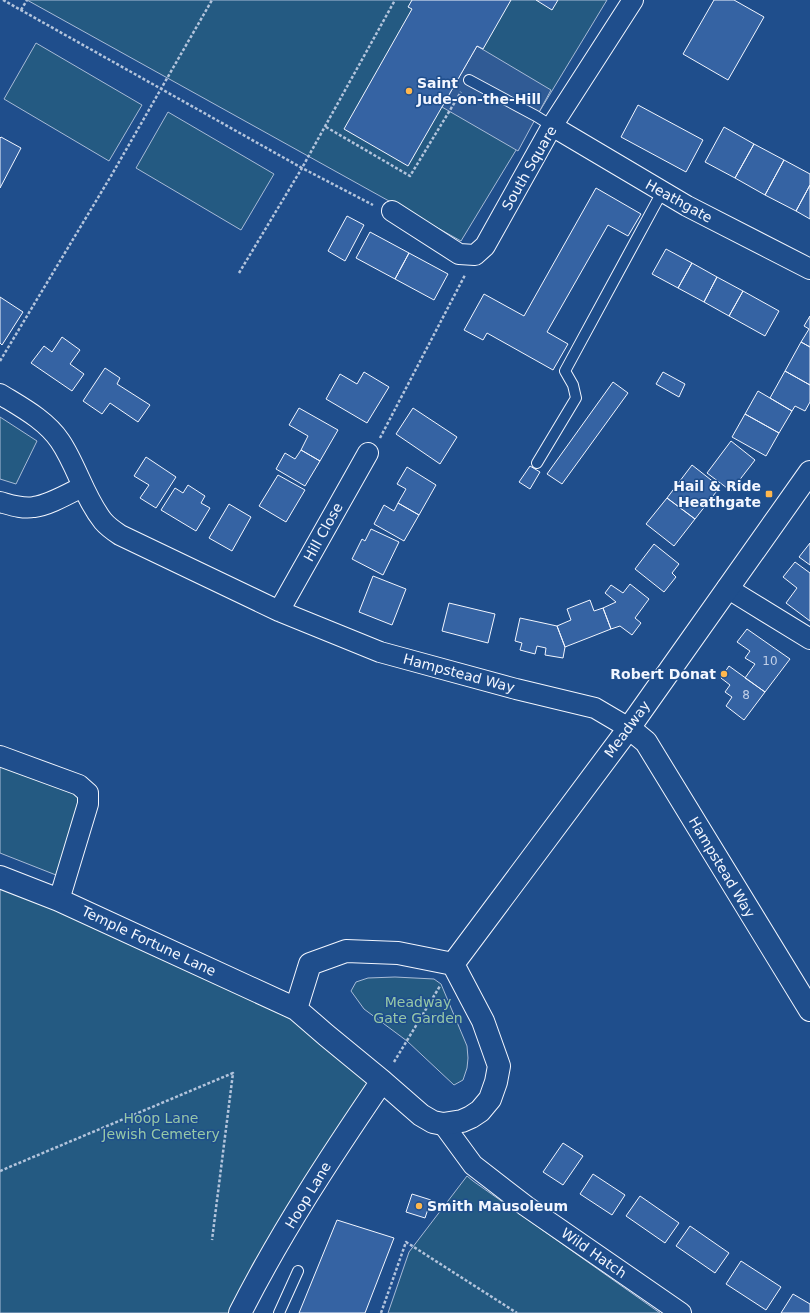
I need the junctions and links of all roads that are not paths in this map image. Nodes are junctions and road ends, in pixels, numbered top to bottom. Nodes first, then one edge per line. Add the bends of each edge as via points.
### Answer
1 (633, 0) edge
2 (469, 80) road end
3 (552, 126) junction
4 (662, 192) junction
5 (392, 211) road end
6 (810, 269) edge
7 (0, 394) edge
8 (373, 447) road end
9 (537, 463) dead end
10 (810, 472) edge
11 (82, 487) junction
12 (0, 502) edge
13 (727, 588) junction
14 (279, 611) junction
15 (810, 639) edge
16 (629, 728) junction
17 (0, 756) edge
18 (0, 877) edge
19 (59, 900) junction
20 (453, 964) junction
21 (296, 1008) junction
22 (810, 1010) edge
23 (382, 1080) junction
24 (443, 1124) junction
25 (298, 1272) dead end
26 (240, 1313) edge
27 (279, 1313) edge
28 (681, 1313) edge

1 - 3 street, South Square
2 - 3 lane
3 - 4 street, Heathgate
3 - 5 street, South Square via 485,246 475,255 459,254
4 - 6 street, Heathgate
4 - 9 lane via 565,371 573,385 576,398
7 - 11 street, Hampstead Way via 38,418 59,440
8 - 14 street, Hill Close
10 - 13 street, Meadway
11 - 12 street via 33,508
11 - 14 street, Hampstead Way via 104,523 120,535
13 - 15 street
13 - 16 street, Meadway
14 - 16 street, Hampstead Way via 380,652 595,708
16 - 20 street, Meadway
16 - 22 street, Hampstead Way via 646,742
17 - 19 street via 79,785 88,793 88,804
18 - 19 street, Temple Fortune Lane
19 - 21 street, Temple Fortune Lane
20 - 21 street via 398,953 346,951 310,964
20 - 24 street via 483,1022 499,1066 490,1099 480,1111 471,1118
21 - 23 street, Temple Fortune Lane
23 - 24 street, Temple Fortune Lane via 421,1115
23 - 26 street, Hoop Lane via 328,1160
24 - 28 street, Wild Hatch via 472,1165 526,1206
25 - 27 lane

